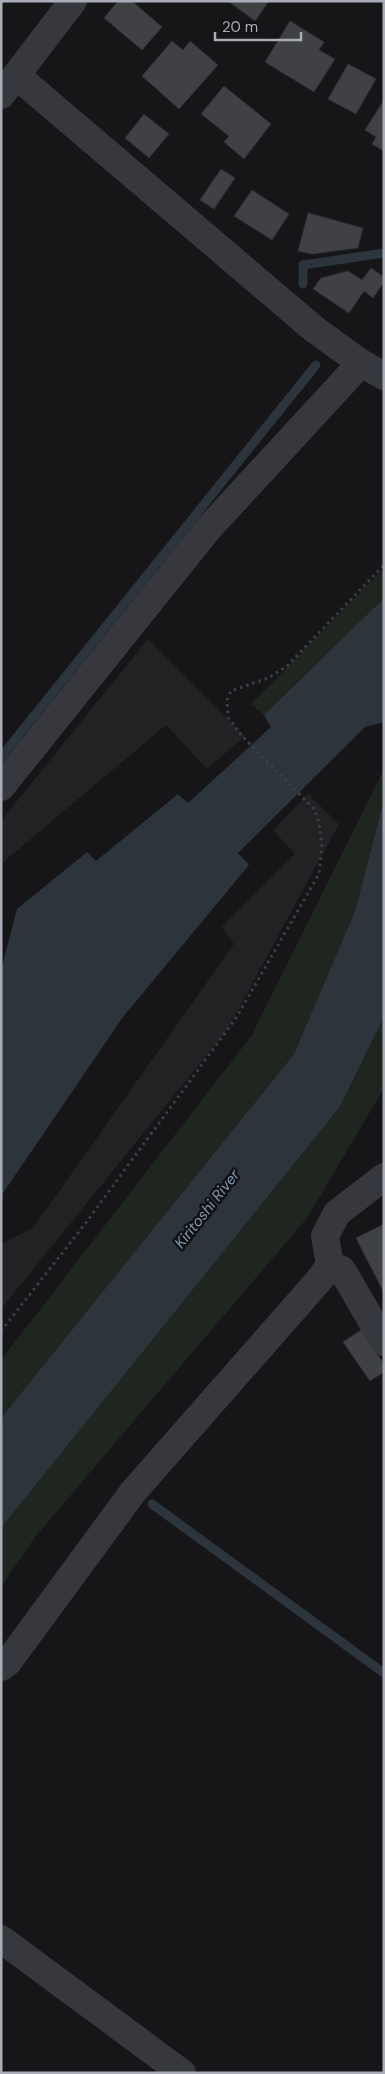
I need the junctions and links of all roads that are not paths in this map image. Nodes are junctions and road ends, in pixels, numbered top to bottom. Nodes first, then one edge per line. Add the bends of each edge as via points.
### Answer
1 (66, 4) edge
2 (9, 86) edge
3 (372, 370) edge
4 (1, 787) edge
5 (384, 1177) edge
6 (330, 1265) junction
7 (384, 1342) edge
8 (1, 1667) edge
9 (1, 1939) edge
10 (182, 2073) edge

1 - 2 street
2 - 3 street via 314,329
3 - 4 street via 208,529
5 - 6 street via 336,1213 324,1236
6 - 7 street via 342,1270
6 - 8 street via 133,1492 8,1662
9 - 10 street

